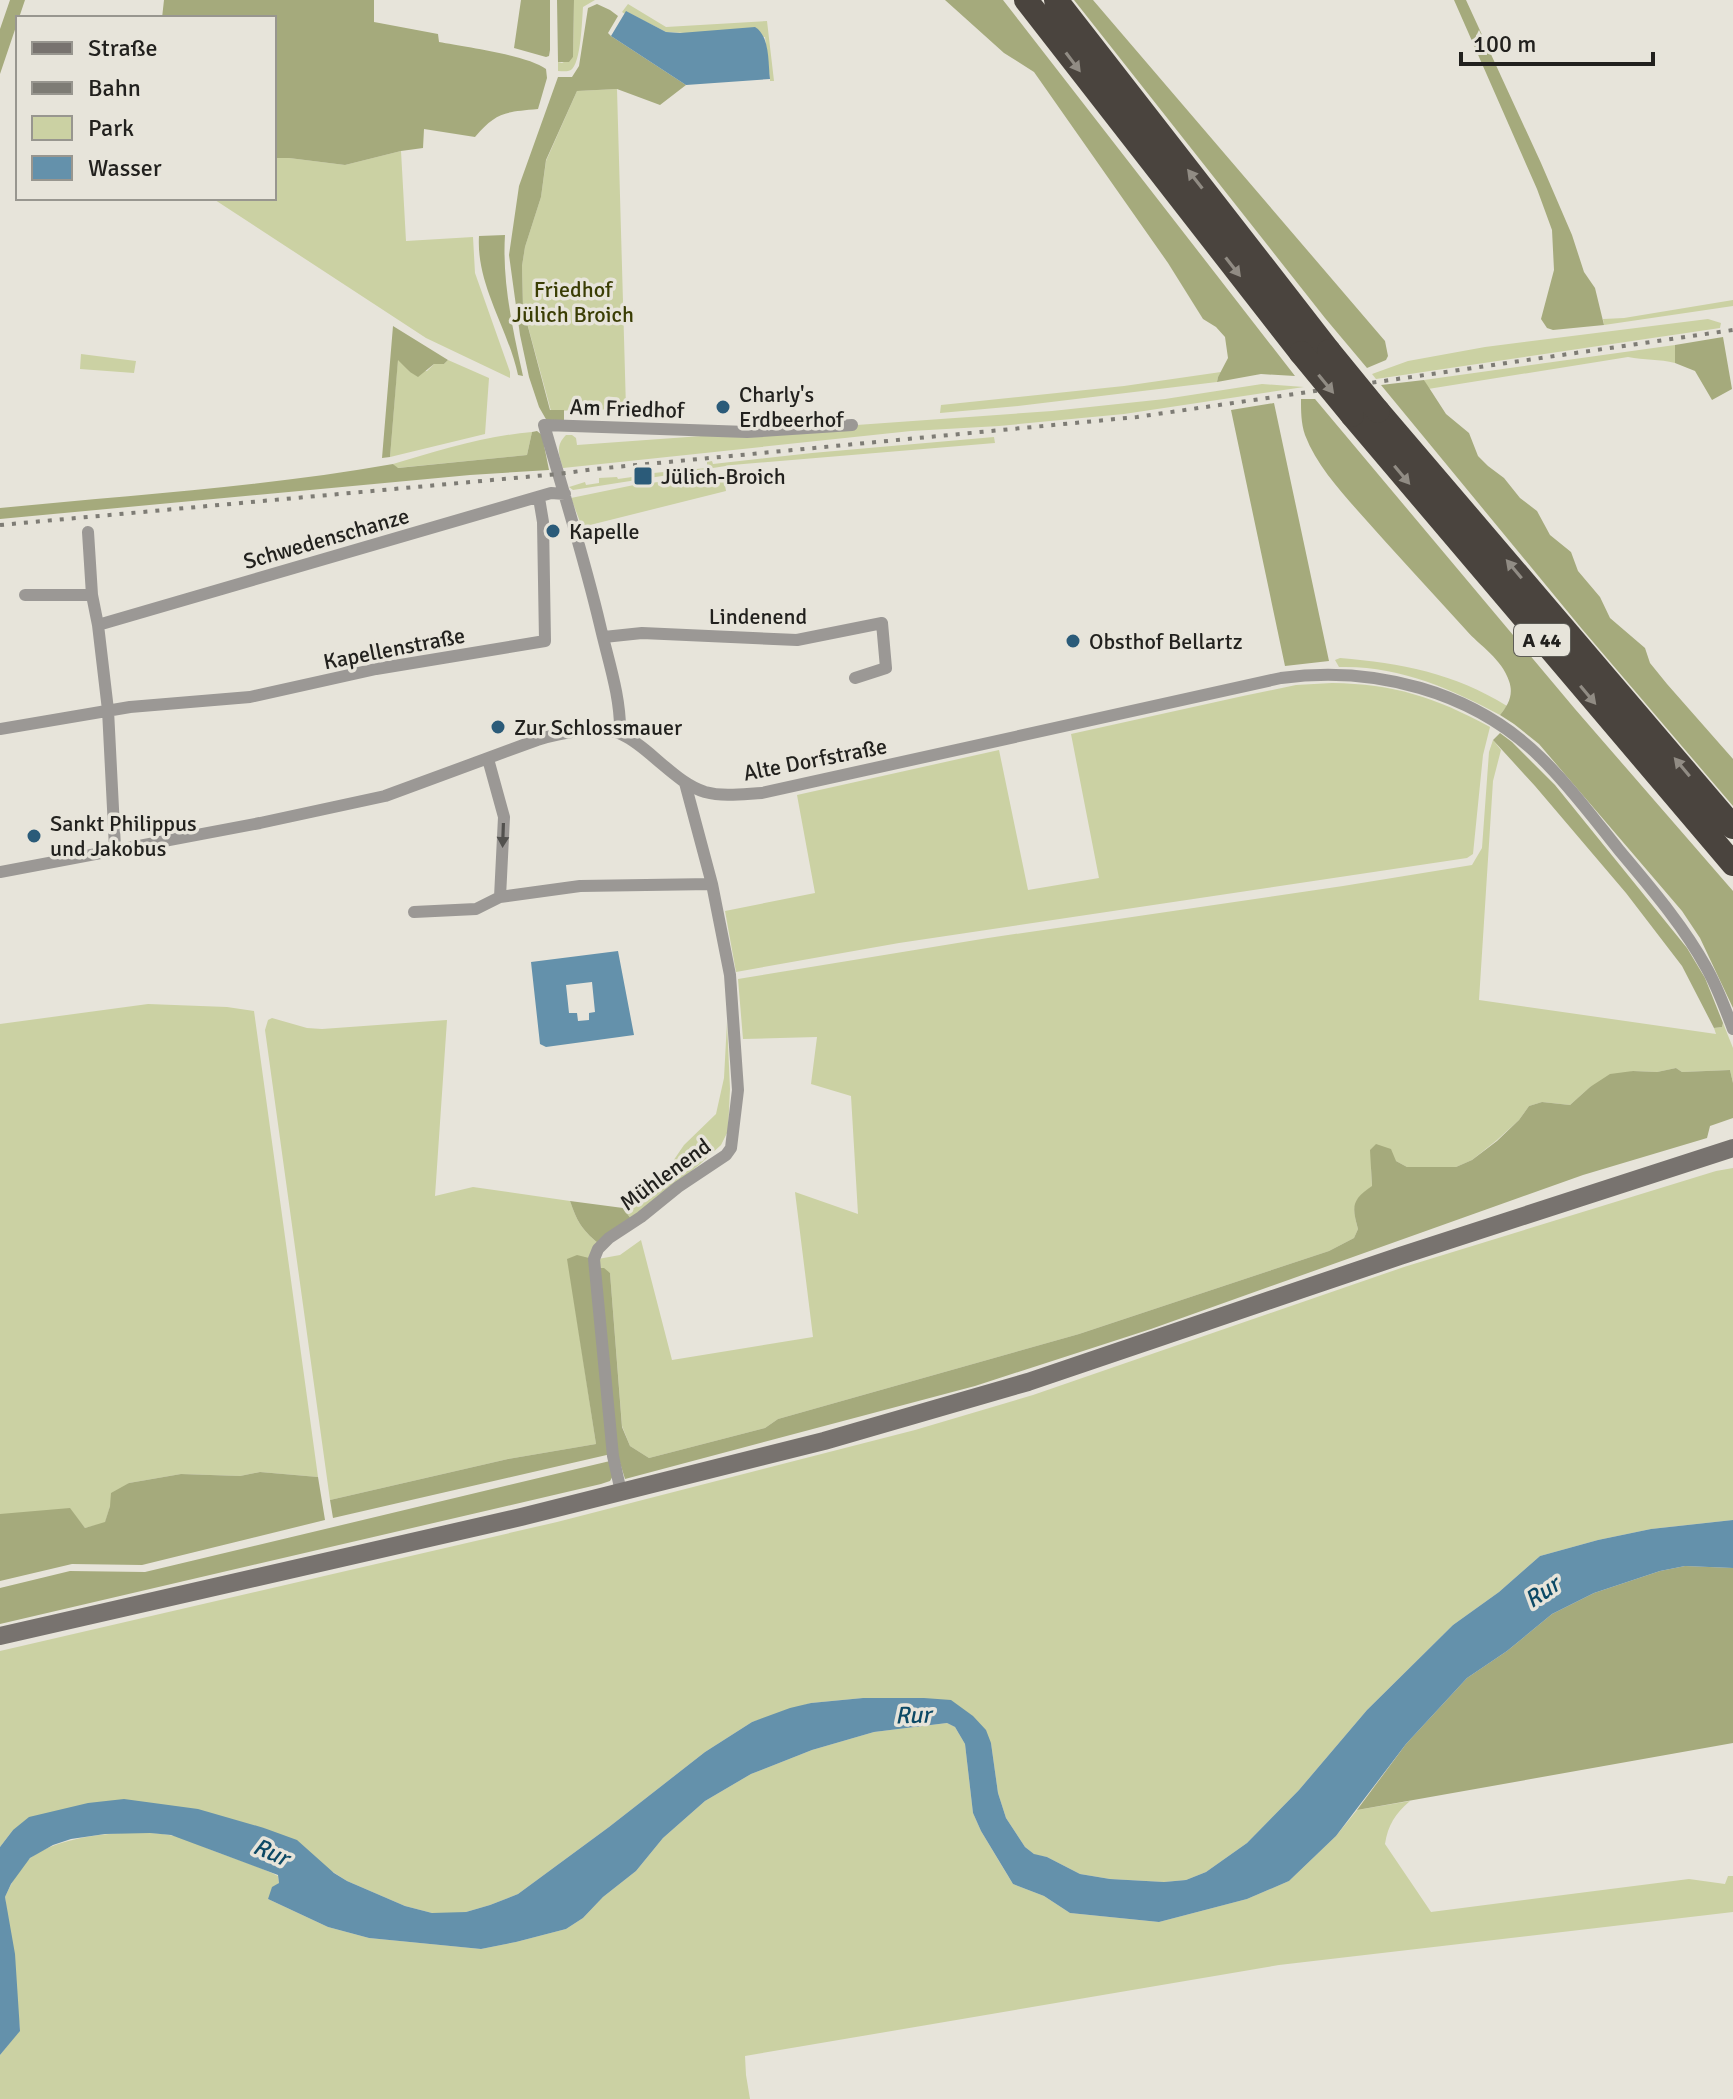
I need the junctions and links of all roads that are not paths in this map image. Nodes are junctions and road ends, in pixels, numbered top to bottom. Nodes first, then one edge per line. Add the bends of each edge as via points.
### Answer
1 (1026, 0) edge
2 (1056, 0) edge
3 (852, 425) dead end
4 (565, 494) junction
5 (539, 498) junction
6 (88, 532) dead end
7 (25, 595) dead end
8 (92, 595) junction
9 (98, 625) junction
10 (604, 637) junction
11 (855, 678) dead end
12 (108, 710) junction
13 (0, 729) edge
14 (620, 733) junction
15 (488, 759) junction
16 (685, 783) junction
17 (1733, 827) edge
18 (115, 848) junction
19 (1733, 864) edge
20 (0, 872) edge
21 (712, 884) junction
22 (500, 897) junction
23 (414, 912) dead end
24 (1733, 1029) edge
25 (1733, 1148) edge
26 (621, 1492) junction
27 (0, 1636) edge

1 -> 19 highway, A 44, bridge via 1301,353
17 -> 2 highway, A 44, bridge via 1378,411
3 - 4 street, Am Friedhof via 747,432 544,425
4 - 5 street, Schwedenschanze
4 - 10 street
5 - 9 street, Schwedenschanze
5 - 12 street, Kapellenstraße via 545,641 376,669 250,697
6 - 8 street
7 - 8 street
8 - 9 street
9 - 12 street
10 - 11 street, Lindenend via 642,633 797,640 882,623 886,668
10 - 14 street
12 - 13 street
12 - 18 street
14 - 15 street via 561,733
14 - 16 street, Alte Dorfstraße
15 - 18 street via 385,796
15 -> 22 street via 504,817
16 - 21 street, Mühlenend
16 - 24 street, Alte Dorfstraße via 715,794 762,793 1281,678 1347,674 1396,681 1457,701 1540,756 1693,944
18 - 20 street
21 - 22 street via 580,886
21 - 26 street, Mühlenend via 730,975 738,1090 731,1148 609,1238 594,1259
22 - 23 street via 476,909
25 - 26 main road via 1028,1382
26 - 27 main road

